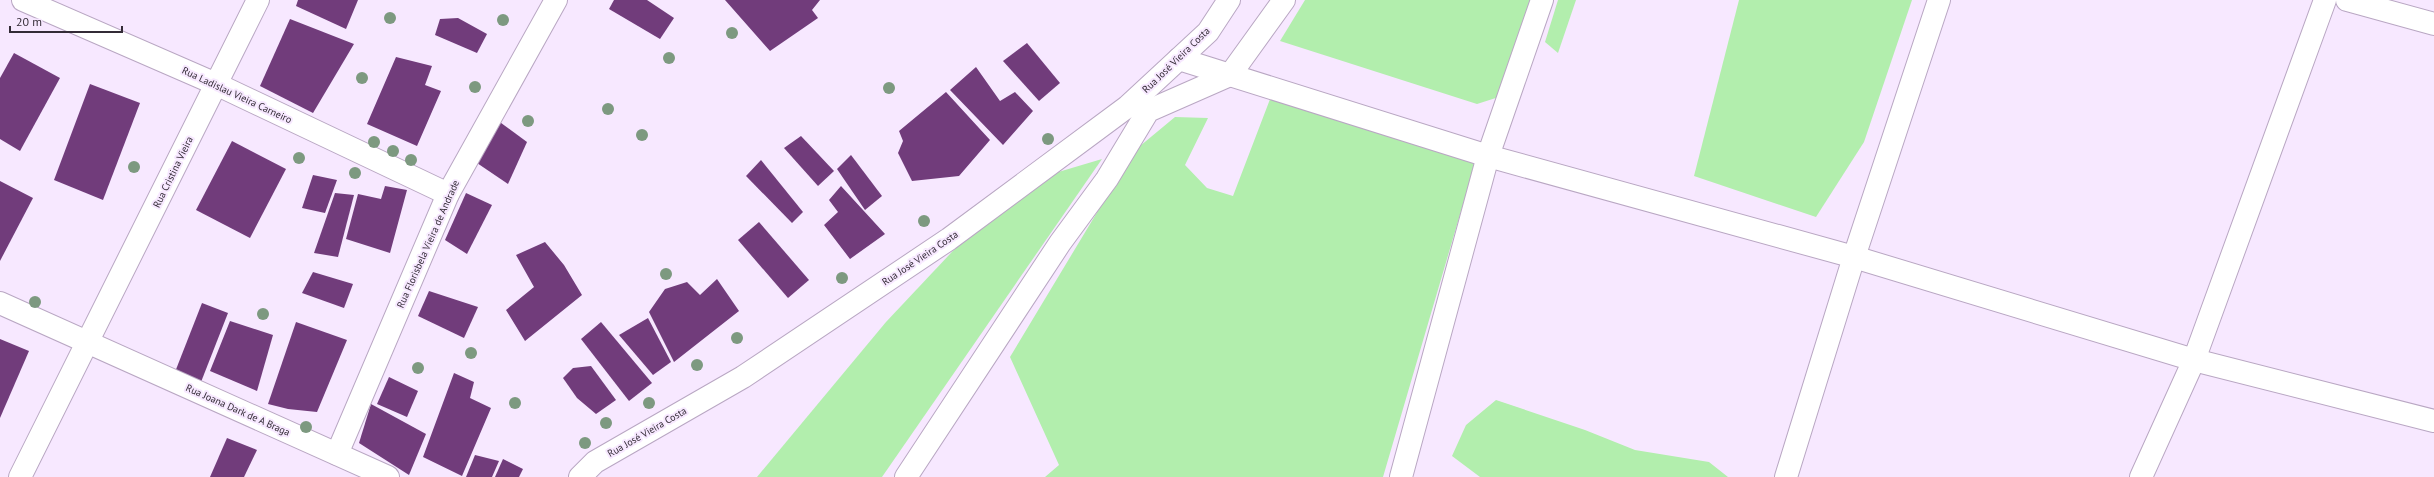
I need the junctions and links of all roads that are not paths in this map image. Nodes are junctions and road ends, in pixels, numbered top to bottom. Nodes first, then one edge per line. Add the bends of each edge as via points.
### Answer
1 (23, 0) edge
2 (258, 0) edge
3 (556, 0) edge
4 (1230, 0) edge
5 (1284, 0) edge
6 (1542, 0) edge
7 (1939, 0) edge
8 (2325, 0) edge
9 (2347, 0) edge
10 (2434, 24) edge
11 (1179, 59) junction
12 (1230, 75) junction
13 (216, 84) junction
14 (1488, 156) junction
15 (448, 194) junction
16 (1854, 257) junction
17 (0, 303) edge
18 (88, 344) junction
19 (2194, 360) junction
20 (2434, 421) edge
21 (337, 454) junction
22 (20, 477) edge
23 (388, 477) edge
24 (580, 477) edge
25 (906, 477) edge
26 (1401, 477) edge
27 (1786, 477) edge
28 (2141, 477) edge

1 - 13 street, Rua Ladislau Vieira Carneiro
2 - 13 street, Rua Cristina Vieira
3 - 15 street, Rua Florisbela Vieira de Andrade
4 - 11 street, Rua José Vieira Costa via 1208,32
5 - 12 street
6 - 14 street
7 - 16 street
8 - 19 street
9 - 10 street
11 - 12 street
11 - 24 street, Rua José Vieira Costa via 1127,107 949,239 743,377 595,462
12 - 14 street
12 - 25 street via 1148,111 1107,179 1060,243
13 - 15 street, Rua Ladislau Vieira Carneiro
13 - 18 street, Rua Cristina Vieira
14 - 16 street
14 - 26 street
15 - 21 street, Rua Florisbela Vieira de Andrade
16 - 19 street
16 - 27 street
17 - 18 street, Rua Joana Dark de A Braga
18 - 21 street, Rua Joana Dark de A Braga
18 - 22 street, Rua Cristina Vieira
19 - 20 street
19 - 28 street
21 - 23 street, Rua Joana Dark de A Braga

